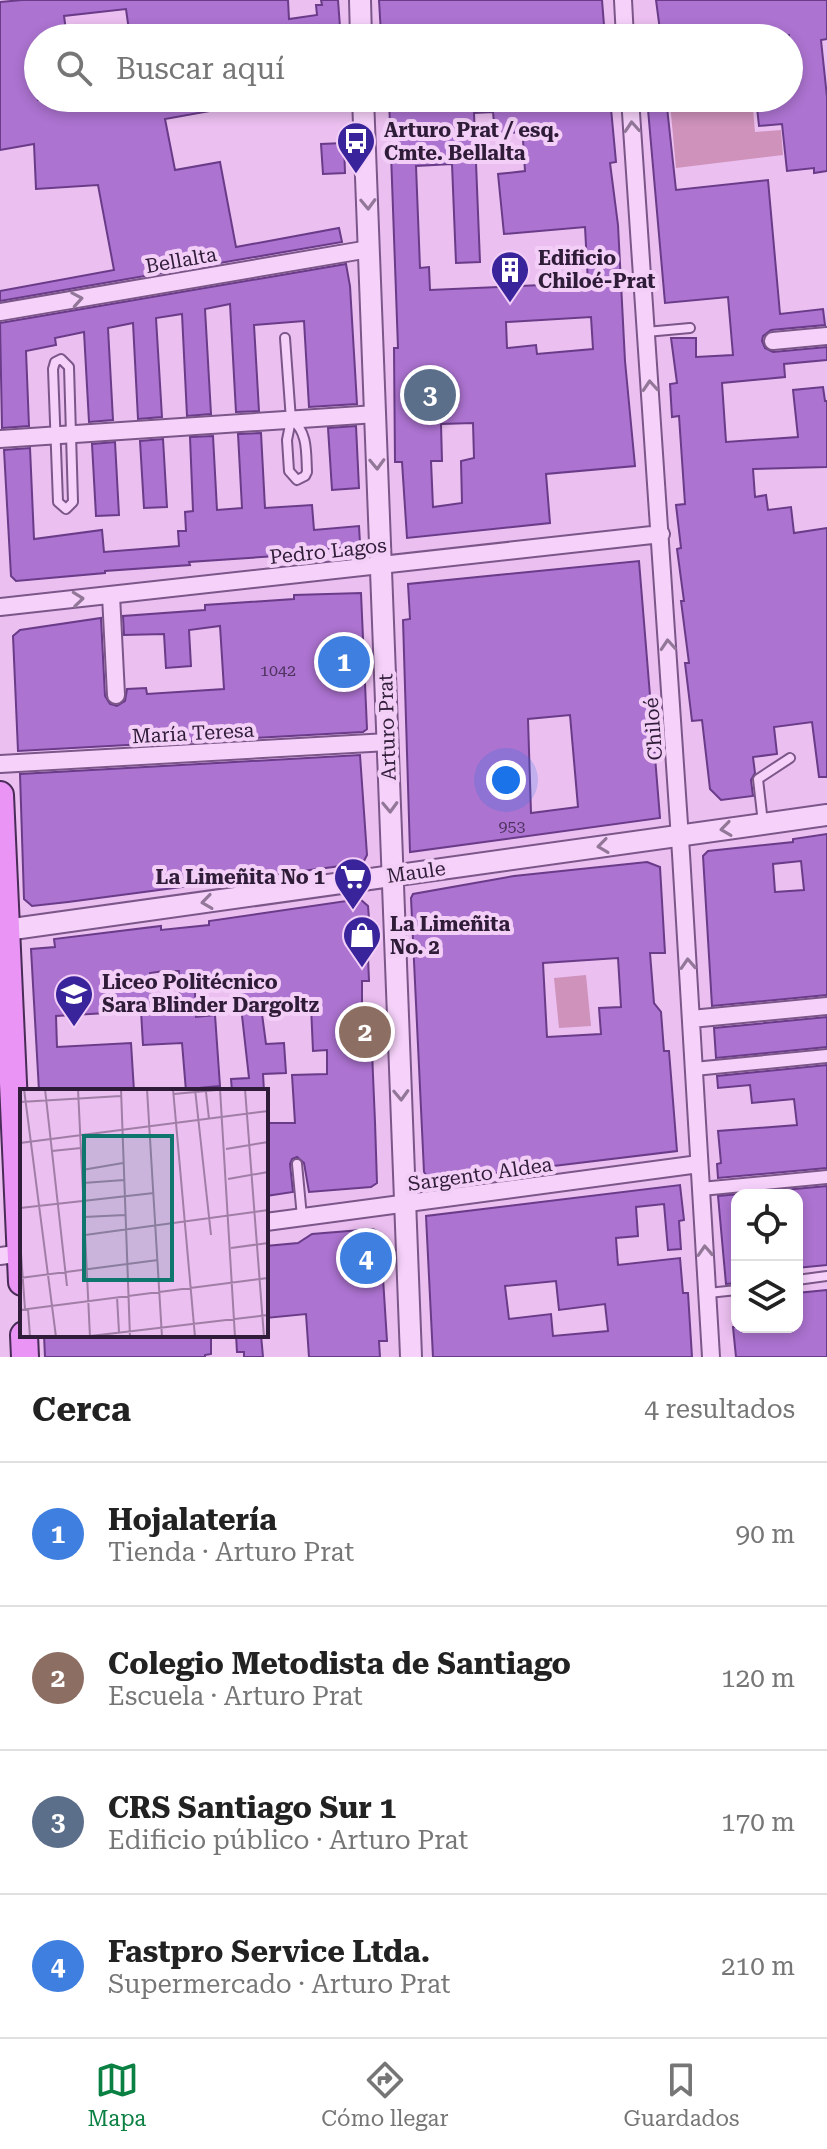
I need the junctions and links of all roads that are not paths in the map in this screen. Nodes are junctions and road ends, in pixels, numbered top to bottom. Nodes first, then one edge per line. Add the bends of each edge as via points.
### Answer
1 (360, 0) edge
2 (623, 0) edge
3 (361, 24) edge
4 (624, 24) edge
5 (364, 112) edge
6 (631, 112) edge
7 (369, 249) junction
8 (0, 312) edge
9 (690, 328) dead end
10 (646, 332) junction
11 (827, 336) edge
12 (285, 338) dead end
13 (773, 341) dead end
14 (376, 414) junction
15 (291, 420) junction
16 (63, 435) junction
17 (0, 439) edge
18 (661, 534) junction
19 (381, 565) junction
20 (111, 595) junction
21 (0, 607) edge
22 (116, 695) dead end
23 (388, 742) junction
24 (790, 758) dead end
25 (0, 764) edge
26 (0, 795) edge
27 (827, 815) edge
28 (763, 824) junction
29 (680, 835) junction
30 (393, 875) junction
31 (6, 930) junction
32 (827, 1006) edge
33 (691, 1019) junction
34 (827, 1056) edge
35 (694, 1069) junction
36 (297, 1164) dead end
37 (699, 1164) junction
38 (827, 1177) edge
39 (701, 1189) junction
40 (405, 1204) junction
41 (302, 1217) junction
42 (268, 1222) edge
43 (14, 1254) edge
44 (20, 1275) edge
45 (827, 1276) edge
46 (803, 1279) edge
47 (731, 1291) edge
48 (707, 1293) junction
49 (24, 1337) edge
50 (25, 1357) edge
51 (411, 1357) edge
52 (711, 1357) edge

1 - 3 street
2 - 4 street
5 -> 7 street, Arturo Prat
10 -> 6 street, Chiloé
8 -> 7 street, Bellalta
7 - 14 street, Arturo Prat
9 - 10 lane
18 -> 10 street, Chiloé
11 - 13 street
12 - 15 lane
14 - 15 street
14 -> 19 street, Arturo Prat
15 - 15 lane via 289,471 297,480 307,472 305,441
15 - 16 street
16 - 16 lane via 58,502 66,509 73,502
16 - 16 lane via 69,367 61,359 53,365
16 - 17 street
18 - 19 street, Pedro Lagos
29 -> 18 street, Chiloé
19 - 20 street, Pedro Lagos
19 - 23 street, Arturo Prat
21 -> 20 street, Pedro Lagos
20 - 22 street
23 - 25 street, María Teresa
23 -> 30 street, Arturo Prat
24 - 28 lane via 758,779
26 - 31 main road
27 - 28 street, Maule
28 -> 29 street, Maule
29 -> 30 street, Maule
33 -> 29 street, Chiloé
30 -> 31 street, Maule
30 -> 40 street, Arturo Prat
31 - 43 main road
32 - 33 street
33 - 35 street, Chiloé
34 - 35 street
35 - 37 street, Chiloé
36 - 41 lane
37 - 39 street, Chiloé
37 - 40 street, Sargento Aldea
38 - 39 street
48 -> 39 street, Chiloé
40 - 41 street, Sargento Aldea
40 - 51 street, Arturo Prat
41 - 42 street, Sargento Aldea
43 - 44 main road
45 - 46 lane
47 - 48 lane
48 - 52 street, Chiloé
49 - 50 main road

